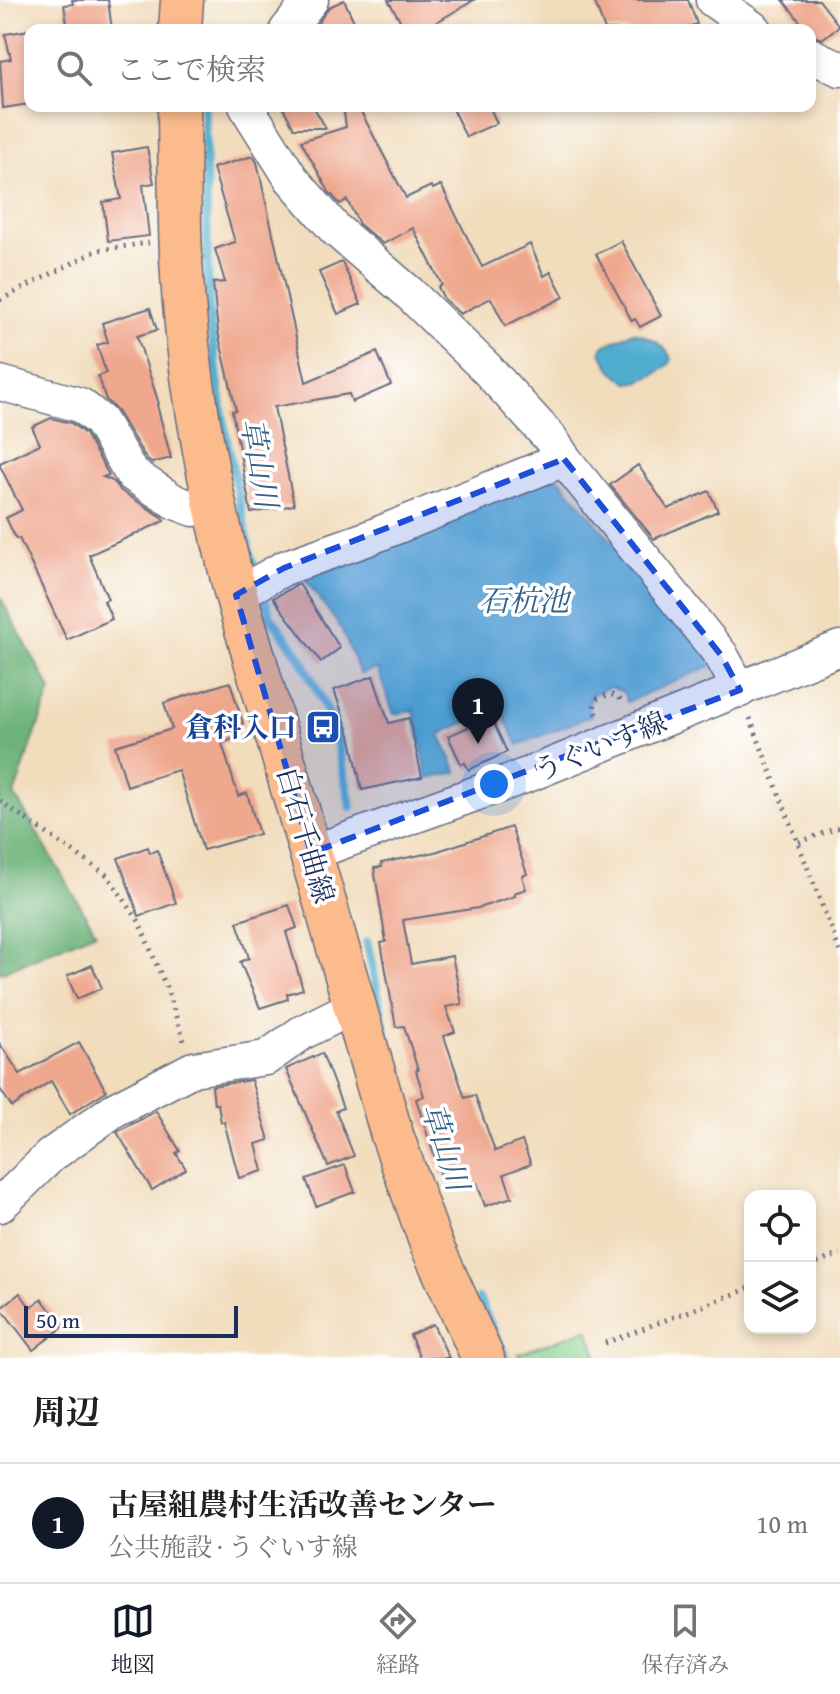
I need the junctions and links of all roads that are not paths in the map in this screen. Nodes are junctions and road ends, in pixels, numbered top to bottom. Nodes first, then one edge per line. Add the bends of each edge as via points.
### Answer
1 (182, 0) edge
2 (311, 0) edge
3 (713, 0) edge
4 (180, 24) edge
5 (292, 24) edge
6 (747, 24) edge
7 (816, 58) edge
8 (840, 69) edge
9 (179, 112) edge
10 (250, 112) edge
11 (0, 383) edge
12 (564, 459) junction
13 (213, 503) junction
14 (251, 587) junction
15 (840, 648) edge
16 (740, 690) junction
17 (311, 853) junction
18 (357, 1010) junction
19 (0, 1205) edge
20 (483, 1358) edge

1 - 4 main road
2 - 5 street
3 - 6 street
7 - 8 street
9 - 13 main road, 白石千曲線 via 186,327
10 - 12 street via 291,178 335,229 486,368
11 - 13 street via 80,405 100,421 132,474 194,509
12 - 14 street via 284,568
12 - 16 street via 721,655
13 - 14 main road, 白石千曲線
14 - 17 main road, 白石千曲線
15 - 16 street, うぐいす線
16 - 17 street, うぐいす線
17 - 18 main road, 白石千曲線
18 - 19 street via 303,1032 266,1058 193,1069 101,1119 50,1156
18 - 20 main road, 白石千曲線 via 392,1135 431,1244

